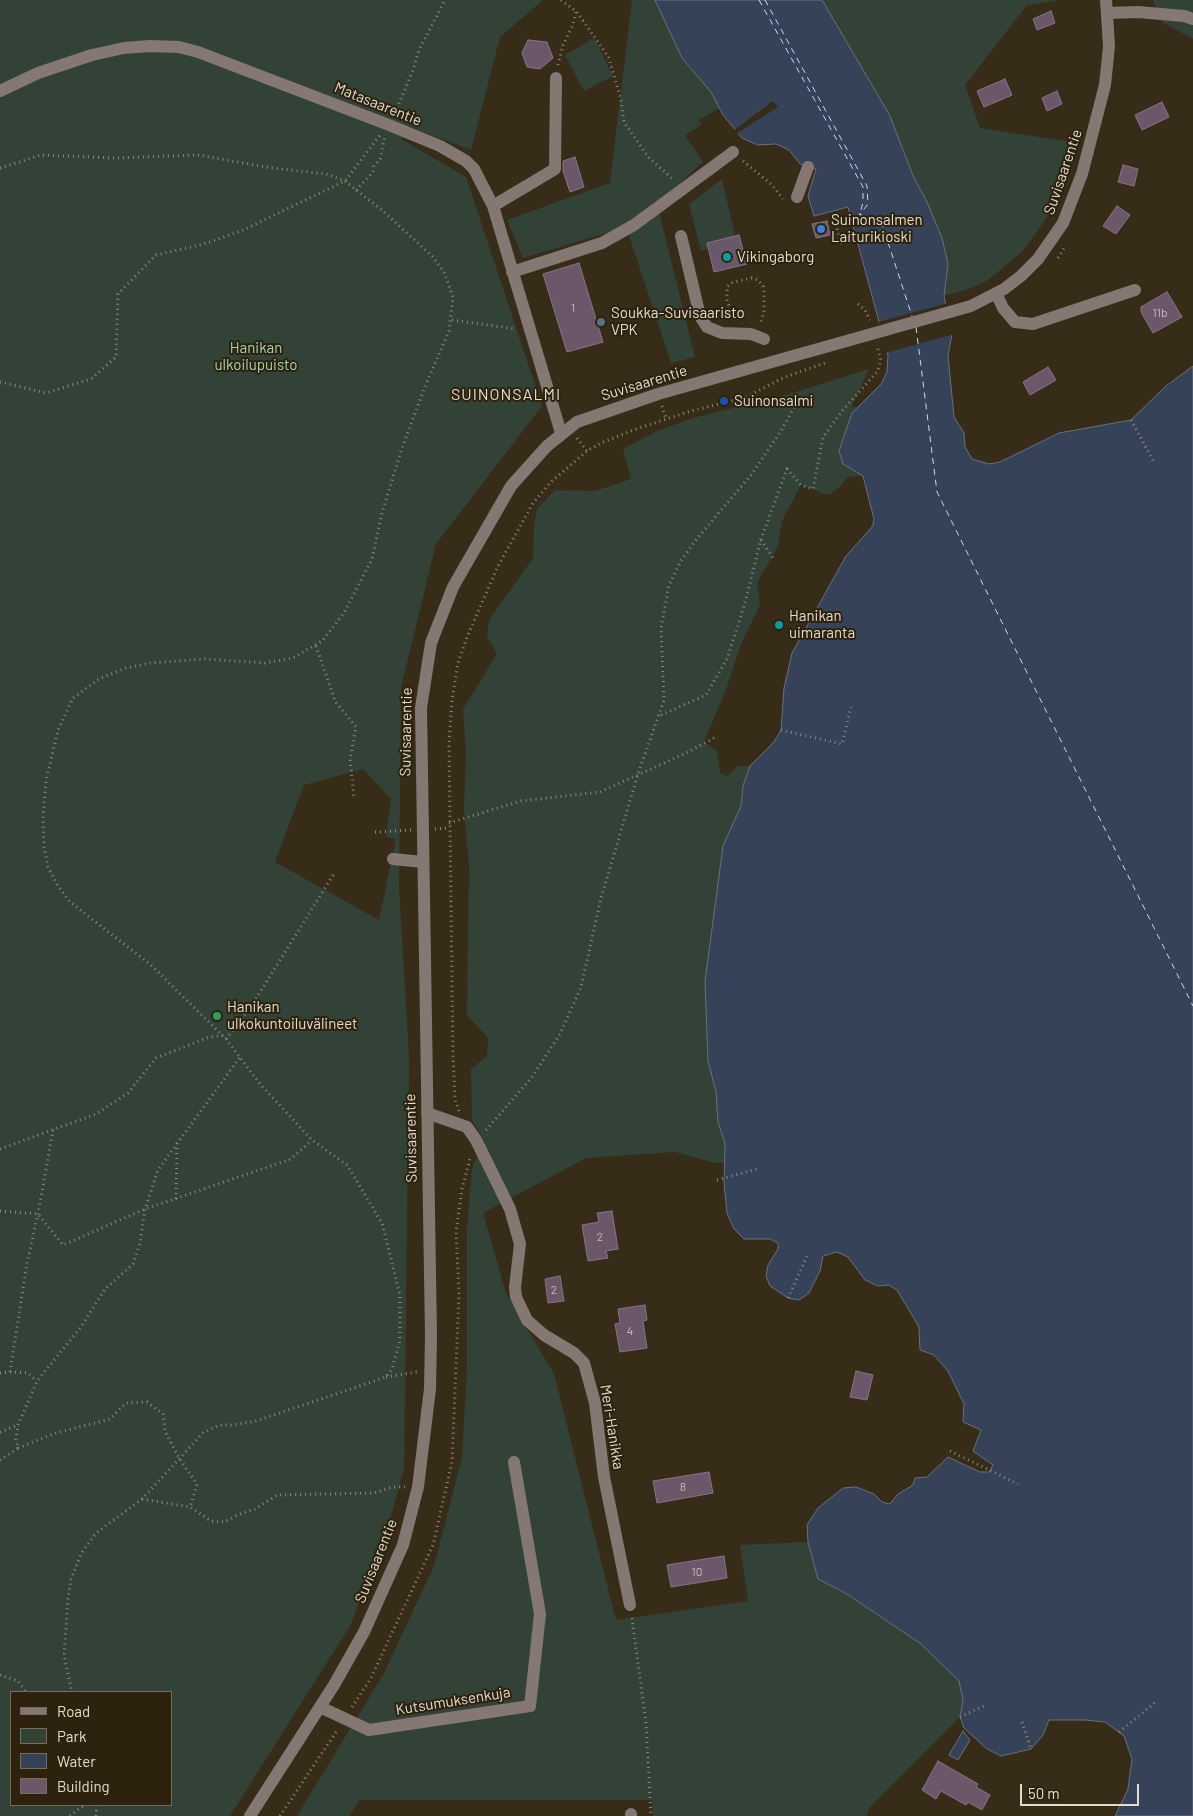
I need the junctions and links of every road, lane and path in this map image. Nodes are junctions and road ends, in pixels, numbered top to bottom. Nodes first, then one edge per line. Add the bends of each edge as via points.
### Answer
1 (445, 0) edge
2 (560, 0) edge
3 (1106, 0) edge
4 (577, 12) junction
5 (1108, 14) junction
6 (1193, 20) edge
7 (556, 78) joint
8 (0, 91) edge
9 (389, 125) junction
10 (733, 152) joint
11 (808, 166) dead end
12 (0, 168) edge
13 (664, 171) dead end
14 (345, 181) junction
15 (356, 190) junction
16 (797, 197) joint
17 (493, 206) junction
18 (859, 214) dead end
19 (680, 236) dead end
20 (842, 244) dead end
21 (512, 272) junction
22 (1135, 290) dead end
23 (996, 293) junction
24 (858, 304) dead end
25 (452, 320) junction
26 (873, 329) dead end
27 (528, 331) junction
28 (755, 336) junction
29 (875, 337) dead end
30 (809, 369) dead end
31 (0, 382) edge
32 (798, 400) dead end
33 (1131, 420) dead end
34 (561, 433) junction
35 (1155, 464) dead end
36 (761, 539) junction
37 (774, 559) dead end
38 (316, 646) junction
39 (851, 707) dead end
40 (660, 715) junction
41 (781, 730) dead end
42 (714, 738) dead end
43 (638, 774) junction
44 (354, 798) dead end
45 (450, 823) junction
46 (449, 828) junction
47 (435, 829) dead end
48 (413, 830) dead end
49 (374, 832) dead end
50 (393, 859) dead end
51 (423, 862) junction
52 (335, 872) dead end
53 (222, 1035) junction
54 (226, 1039) junction
55 (240, 1057) junction
56 (427, 1113) junction
57 (467, 1127) junction
58 (53, 1130) junction
59 (312, 1140) junction
60 (476, 1140) junction
61 (177, 1142) junction
62 (0, 1149) edge
63 (758, 1169) dead end
64 (717, 1180) dead end
65 (176, 1198) junction
66 (145, 1209) junction
67 (0, 1212) edge
68 (38, 1214) junction
69 (807, 1256) dead end
70 (788, 1298) dead end
71 (430, 1370) junction
72 (10, 1372) junction
73 (0, 1373) edge
74 (386, 1377) junction
75 (37, 1381) junction
76 (18, 1425) junction
77 (0, 1432) edge
78 (18, 1448) junction
79 (950, 1451) dead end
80 (179, 1458) junction
81 (0, 1460) edge
82 (514, 1462) dead end
83 (1018, 1484) dead end
84 (418, 1487) junction
85 (142, 1499) junction
86 (190, 1507) junction
87 (630, 1605) joint
88 (0, 1675) edge
89 (25, 1691) edge
90 (72, 1691) edge
91 (1158, 1701) dead end
92 (986, 1705) dead end
93 (320, 1707) junction
94 (960, 1717) dead end
95 (344, 1718) junction
96 (1022, 1722) dead end
97 (1119, 1732) dead end
98 (1031, 1749) dead end
99 (83, 1806) edge
100 (70, 1816) edge
101 (250, 1816) edge
102 (280, 1816) edge
103 (651, 1816) edge

1 - 9 path via 419,50
2 - 4 path
3 - 5 street, Suvisaarentie
4 - 7 path via 563,45
4 - 13 path via 609,58 624,122 648,157
5 - 6 street via 1138,12
5 - 23 street, Suvisaarentie via 1110,46 1105,85 1074,198 1063,223 1038,259 1021,276
7 - 17 street via 555,169
8 - 9 street, Matasaarentie via 38,73 92,55 124,48 179,47
9 - 14 path
9 - 15 path via 380,159 370,177
9 - 17 street, Matasaarentie via 440,146 466,161 474,169
10 - 16 path via 772,185 782,200
10 - 21 street via 634,225 602,244
11 - 16 street
12 - 14 path via 41,156 198,155 326,174
14 - 15 path
14 - 31 path via 241,231 156,255 118,294 116,357 91,378 46,393
15 - 25 path via 433,257 451,287
17 - 21 street, Matasaarentie
18 - 20 path via 836,224
19 - 28 street via 700,316 707,327 722,333
21 - 27 street, Matasaarentie
22 - 23 street via 1033,324 1015,322
23 - 34 street, Suvisaarentie via 971,306 658,394 577,422
24 - 26 path via 865,310
25 - 27 path
25 - 38 path via 401,451 372,559 344,613
27 - 34 street, Matasaarentie
28 - 28 path via 733,315 726,293 731,283 752,278 763,286 764,312
29 - 36 path via 881,361 877,372 824,437 813,488 801,485 787,469
30 - 45 path via 744,398 691,411 603,442 587,451 551,482 533,503 498,566 458,663 449,743
32 - 40 path via 752,475 696,542 669,585 661,628 664,700
33 - 35 path
34 - 51 street, Suvisaarentie via 511,486 467,559 439,619 427,661 421,708
36 - 37 path
36 - 40 path via 727,659 706,695
38 - 44 path via 335,701 356,727 350,759
38 - 53 path via 292,658 266,663 205,659 126,668 99,679 73,698 56,739 46,781 43,818 48,867 58,886 70,902 151,965
39 - 41 path via 842,744
40 - 43 path
42 - 43 path
43 - 45 path via 600,792 521,801
43 - 60 path via 601,898 581,986 560,1034 532,1078
45 - 46 path
46 - 47 path
46 - 57 path via 455,1100
48 - 49 path
50 - 51 street
51 - 56 street, Suvisaarentie
52 - 54 path via 276,969
53 - 54 path
53 - 58 path via 156,1058 128,1093 96,1114
54 - 55 path
55 - 59 path via 260,1084
55 - 61 path
56 - 57 street
56 - 71 street, Suvisaarentie
57 - 60 street, Meri-Hanikka
58 - 62 path
58 - 68 path
59 - 65 path via 291,1159
59 - 74 path via 347,1165 382,1222 400,1295 400,1340
60 - 87 street, Meri-Hanikka via 510,1209 520,1244 516,1297 528,1320 584,1363 595,1403 604,1477
60 - 95 path via 462,1189 456,1230 459,1294 452,1462 433,1545 371,1678
61 - 65 path
61 - 66 path via 158,1170
63 - 64 path
65 - 66 path
66 - 68 path via 62,1245
66 - 75 path via 133,1264 105,1289 81,1327
67 - 68 path
68 - 72 path
69 - 70 path
71 - 74 path
71 - 84 street, Suvisaarentie
72 - 73 path
72 - 75 path via 28,1374
74 - 80 path via 256,1421 219,1425 203,1433
75 - 76 path
76 - 77 path
76 - 78 path
78 - 80 path via 53,1434 110,1419 126,1403 147,1402 163,1414 165,1431
78 - 81 path
79 - 83 path
80 - 85 path
80 - 86 path via 197,1484
82 - 95 street, Kutsumuksenkuja via 540,1614 530,1706 369,1730
84 - 86 path via 392,1487 374,1493 277,1495 225,1522 212,1521
84 - 93 street, Suvisaarentie via 392,1573 364,1632
85 - 86 path
85 - 90 path via 96,1533 81,1554 71,1579 64,1640 67,1677
87 - 103 path via 646,1723
88 - 89 path via 18,1681
91 - 97 path
92 - 94 path
93 - 95 street, Kutsumuksenkuja
93 - 101 street, Suvisaarentie
95 - 102 path
96 - 98 path
99 - 100 path

